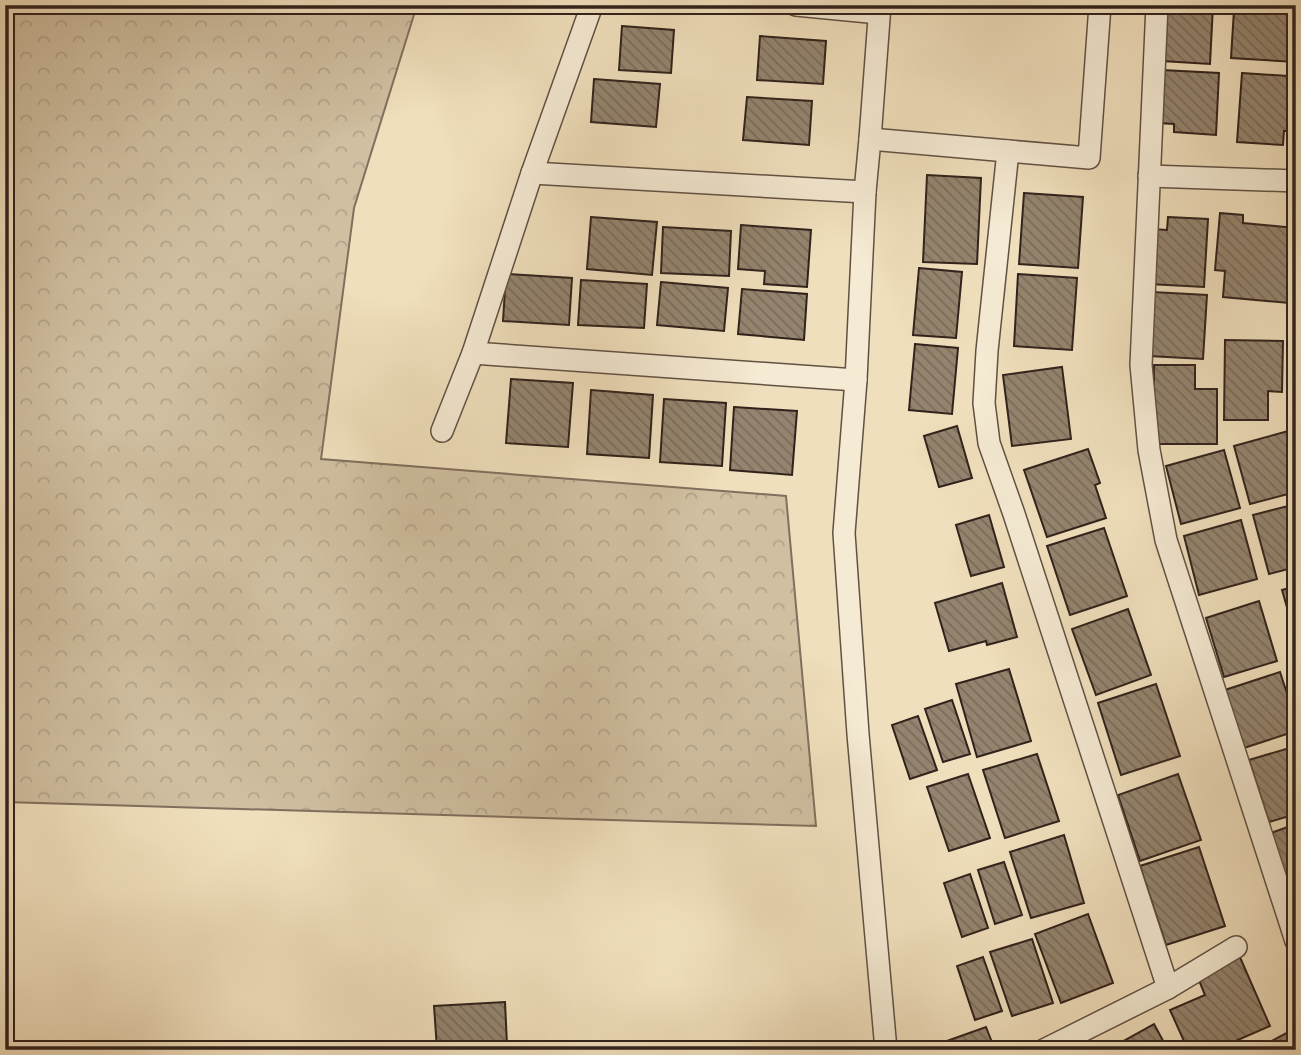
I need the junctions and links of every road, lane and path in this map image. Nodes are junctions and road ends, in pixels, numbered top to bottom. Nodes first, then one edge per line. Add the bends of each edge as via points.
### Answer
1 (592, 5) edge
2 (796, 5) edge
3 (1100, 5) edge
4 (1157, 5) edge
5 (879, 9) edge
6 (870, 139) junction
7 (1008, 151) junction
8 (532, 173) junction
9 (1149, 176) junction
10 (1296, 181) edge
11 (865, 192) junction
12 (473, 353) junction
13 (856, 380) junction
14 (442, 431) dead end
15 (1296, 941) edge
16 (1236, 947) dead end
17 (1168, 988) junction
18 (886, 1050) edge
19 (1044, 1050) edge

1 - 8 street
2 - 5 street
3 - 7 street via 1089,158
4 - 9 street
5 - 6 street
6 - 7 street
6 - 11 street
7 - 17 street via 986,351 984,403 989,443
8 - 11 street
8 - 12 street
9 - 10 street
9 - 15 street via 1141,365 1149,450 1166,540
11 - 13 street
12 - 13 street
12 - 14 street
13 - 18 street via 844,533
16 - 17 street
17 - 19 street

